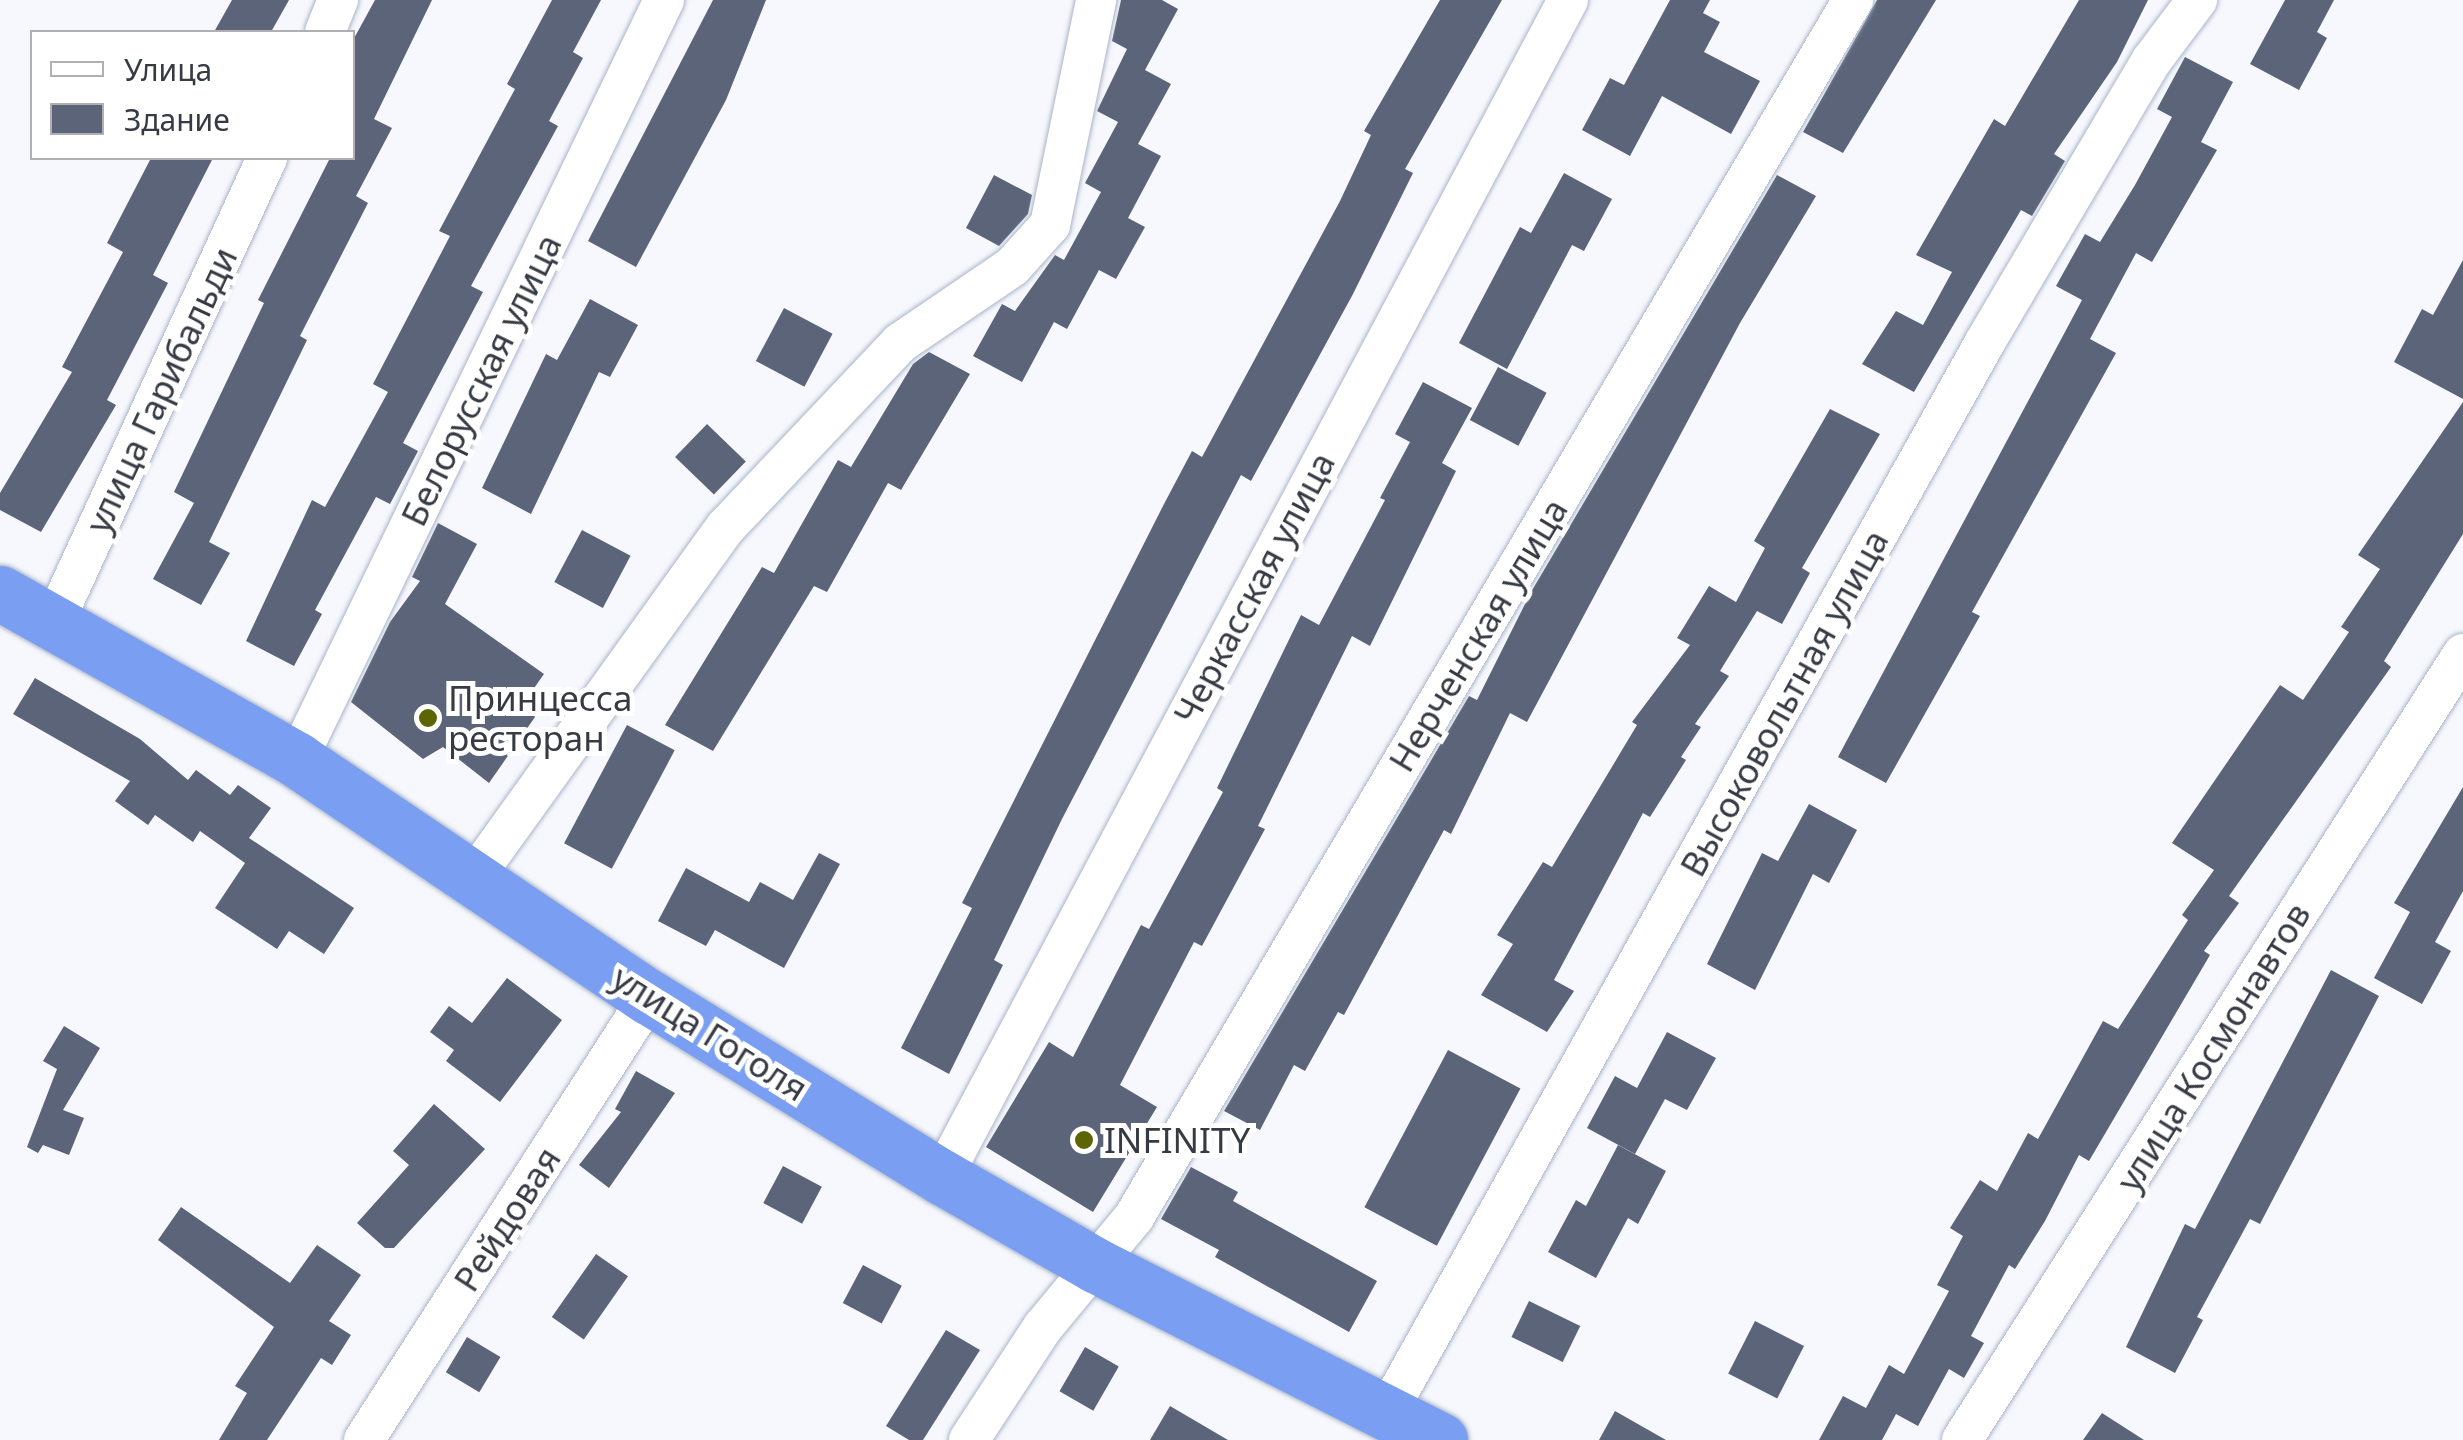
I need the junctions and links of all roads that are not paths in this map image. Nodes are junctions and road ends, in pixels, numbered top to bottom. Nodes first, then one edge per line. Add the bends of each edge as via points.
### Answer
1 (338, 0) edge
2 (664, 0) edge
3 (1096, 0) edge
4 (1568, 0) edge
5 (1853, 0) edge
6 (2196, 0) edge
7 (326, 30) edge
8 (267, 160) edge
9 (0, 593) edge
10 (54, 622) junction
11 (2463, 654) edge
12 (297, 760) junction
13 (472, 880) junction
14 (649, 997) junction
15 (942, 1176) junction
16 (1096, 1265) junction
17 (1998, 1384) junction
18 (1386, 1414) junction
19 (364, 1440) edge
20 (969, 1440) edge
21 (1440, 1440) edge
22 (1962, 1440) edge
23 (1997, 1440) edge

1 - 7 street
2 - 12 street, Белорусская улица
3 - 13 street via 1050,225 1012,267 900,343 726,527
4 - 15 street, Черкасская улица
5 - 16 street, Нерченская улица via 1144,1200
6 - 18 street, Высоковольтная улица via 2152,60 1986,342
8 - 10 street, улица Гарибальди
9 - 10 highway, улица Гоголя
10 - 12 highway, улица Гоголя
11 - 17 street, улица Космонавтов
12 - 13 highway, улица Гоголя
13 - 14 highway, улица Гоголя
14 - 15 highway, улица Гоголя
14 - 19 street, Рейдовая
15 - 16 highway, улица Гоголя
16 - 18 highway, улица Гоголя
16 - 20 street, Нерченская улица via 1043,1327
17 - 22 street, улица Космонавтов
17 - 23 street
18 - 21 highway, улица Гоголя

